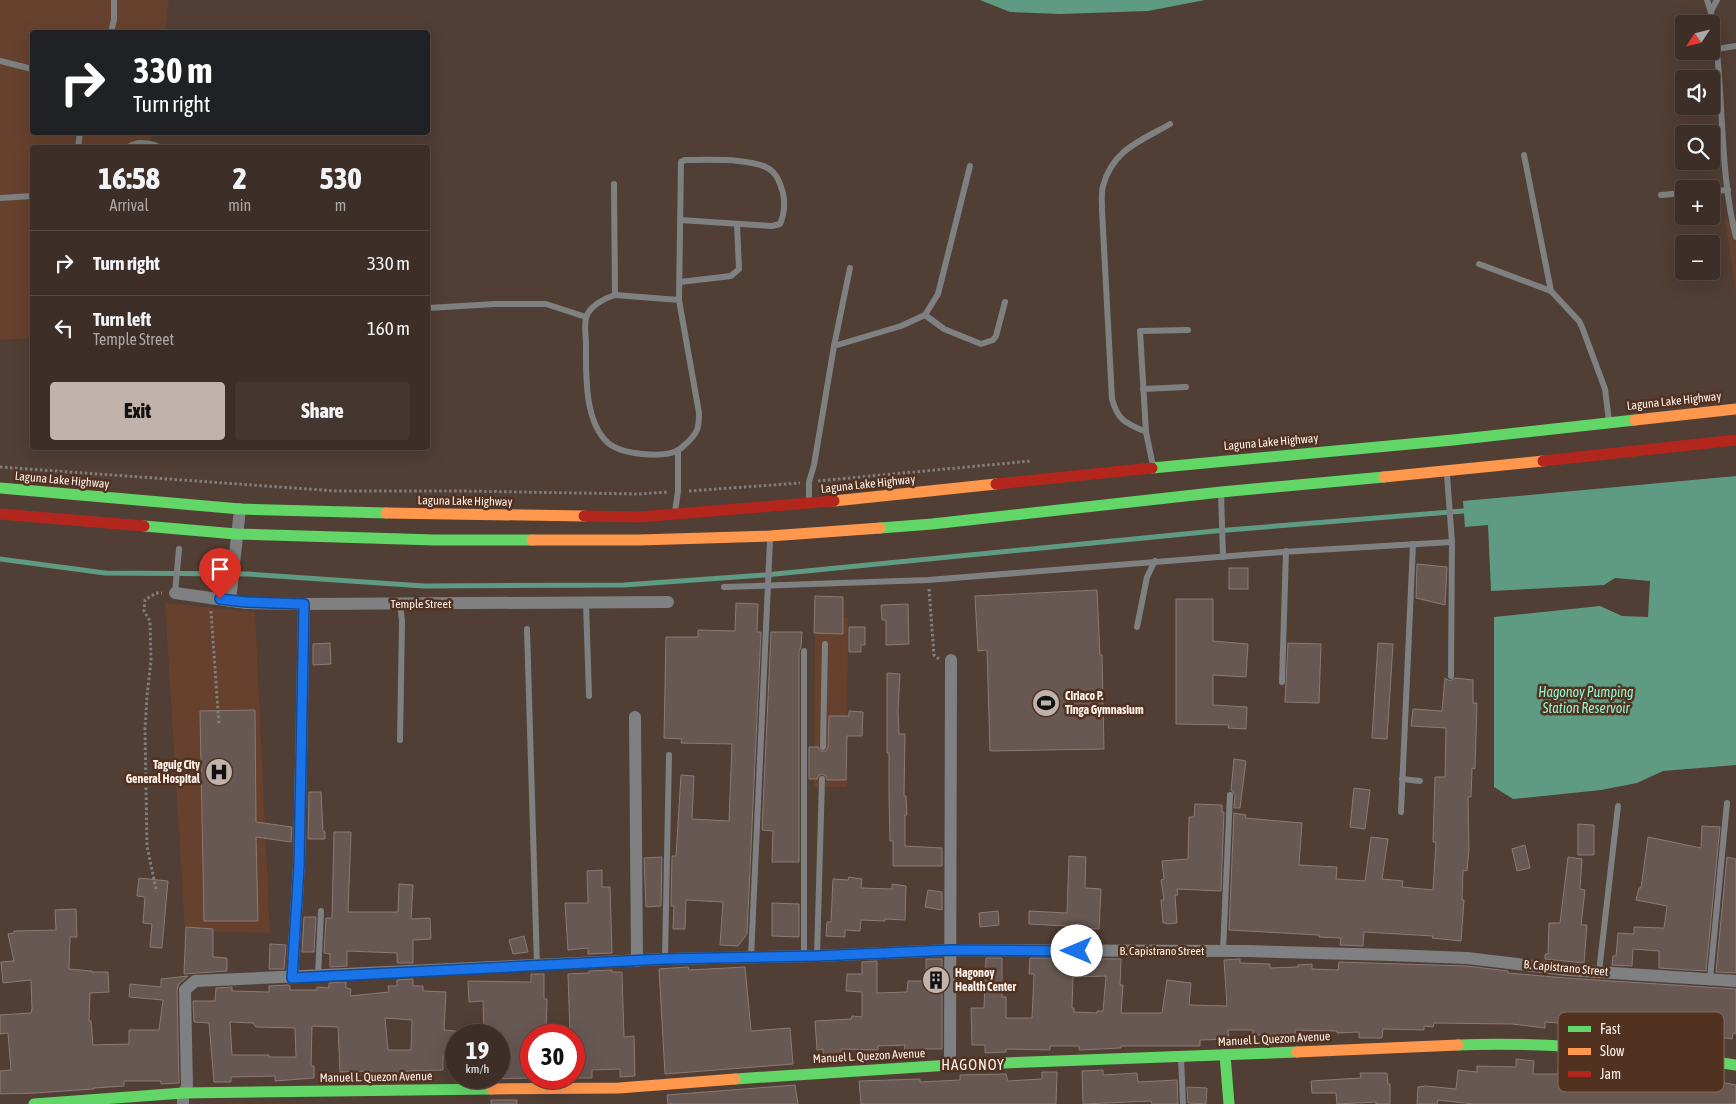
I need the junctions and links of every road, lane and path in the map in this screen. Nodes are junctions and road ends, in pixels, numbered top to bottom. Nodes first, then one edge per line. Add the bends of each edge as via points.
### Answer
1 (114, 0) edge
2 (1707, 0) edge
3 (1717, 0) edge
4 (1711, 11) junction
5 (1712, 15) edge
6 (112, 30) edge
7 (1736, 46) edge
8 (1720, 49) edge
9 (1718, 60) edge
10 (0, 61) edge
11 (30, 68) edge
12 (1170, 124) dead end
13 (130, 145) edge
14 (157, 145) edge
15 (1524, 155) dead end
16 (970, 166) dead end
17 (614, 184) dead end
18 (1720, 190) edge
19 (1728, 190) junction
20 (1675, 194) edge
21 (1661, 195) dead end
22 (30, 196) edge
23 (0, 198) edge
24 (680, 220) junction
25 (737, 224) junction
26 (1736, 237) edge
27 (1479, 264) dead end
28 (850, 268) dead end
29 (680, 282) junction
30 (1551, 291) junction
31 (615, 295) junction
32 (679, 300) junction
33 (1005, 302) dead end
34 (430, 308) edge
35 (925, 315) junction
36 (586, 317) junction
37 (1188, 330) dead end
38 (834, 346) junction
39 (1186, 387) dead end
40 (1143, 388) junction
41 (1736, 409) edge
42 (1609, 422) junction
43 (1146, 432) junction
44 (1736, 440) edge
45 (678, 450) junction
46 (1033, 461) dead end
47 (0, 467) edge
48 (1153, 468) junction
49 (1446, 471) junction
50 (809, 482) junction
51 (0, 488) edge
52 (678, 492) junction
53 (1221, 492) junction
54 (809, 504) junction
55 (240, 509) junction
56 (0, 514) edge
57 (675, 515) junction
58 (236, 534) junction
59 (770, 536) junction
60 (1452, 542) junction
61 (1412, 544) junction
62 (1286, 552) junction
63 (178, 553) dead end
64 (1223, 557) junction
65 (1155, 561) junction
66 (928, 580) junction
67 (768, 584) junction
68 (724, 587) dead end
69 (175, 589) junction
70 (231, 595) junction
71 (210, 598) junction
72 (586, 602) junction
73 (668, 602) dead end
74 (304, 604) junction
75 (400, 604) junction
76 (1137, 627) dead end
77 (527, 629) dead end
78 (825, 644) dead end
79 (804, 651) dead end
80 (951, 660) joint
81 (1451, 676) dead end
82 (1282, 682) dead end
83 (588, 696) dead end
84 (635, 717) dead end
85 (219, 725) dead end
86 (400, 740) dead end
87 (823, 747) dead end
88 (669, 755) dead end
89 (1402, 779) junction
90 (822, 780) dead end
91 (1420, 781) dead end
92 (1230, 795) dead end
93 (1727, 803) dead end
94 (1618, 806) dead end
95 (1401, 812) dead end
96 (156, 889) dead end
97 (321, 911) dead end
98 (950, 950) junction
99 (1223, 951) junction
100 (810, 956) junction
101 (751, 957) junction
102 (665, 959) junction
103 (637, 961) junction
104 (537, 966) junction
105 (1599, 972) junction
106 (318, 976) junction
107 (292, 978) junction
108 (1710, 978) junction
109 (1736, 981) edge
110 (1558, 1047) edge
111 (1225, 1055) junction
112 (1181, 1057) junction
113 (950, 1065) junction
114 (183, 1099) edge
115 (96, 1102) edge
116 (34, 1104) edge
117 (1183, 1104) edge
118 (1229, 1104) edge

1 - 6 lane
2 - 4 lane
3 - 4 lane
4 - 5 lane
7 - 8 lane
9 - 19 lane
10 - 11 lane
12 - 43 lane via 1124,150 1103,186 1112,399 1115,411 1124,422
13 - 14 lane
15 - 30 lane
16 - 35 lane via 945,271 938,294
17 - 31 lane
18 - 19 lane
19 - 26 lane
20 - 21 lane
22 - 23 lane
24 - 25 lane
24 - 25 lane via 681,162 722,160 760,164 773,172 781,183 784,196 780,224
24 - 29 lane
25 - 29 lane via 737,272 731,276
27 - 30 lane
28 - 38 lane
29 - 32 lane
30 - 42 lane via 1582,326 1605,389
31 - 32 lane
31 - 36 lane via 594,306
32 - 45 lane via 699,426 695,435
33 - 35 lane via 996,336 981,344 944,329
34 - 36 lane via 546,304
35 - 38 lane via 902,326
36 - 45 lane via 589,405 600,432 608,443 629,452 653,454
37 - 40 lane via 1140,331
38 - 50 lane
39 - 40 lane
40 - 43 lane
41 - 42 main road, Laguna Lake Highway
42 - 48 main road, Laguna Lake Highway
43 - 48 lane
44 - 49 main road
45 - 52 lane
46 - 50 path, Laguna Lake Highway
47 - 52 path, Laguna Lake Highway via 336,491
48 - 54 main road, Laguna Lake Highway
49 - 53 main road
49 - 60 lane
50 - 52 path, Laguna Lake Highway
50 - 54 lane
51 - 55 main road, Laguna Lake Highway
52 - 57 lane
53 - 59 main road via 932,524
53 - 64 lane
54 - 57 main road, Laguna Lake Highway
55 - 57 main road, Laguna Lake Highway via 440,515
55 - 58 street
56 - 58 main road
58 - 59 main road via 435,540
58 - 70 street
59 - 67 lane
60 - 61 lane
60 - 81 lane
61 - 62 lane
61 - 89 lane
62 - 64 lane
62 - 82 lane
63 - 69 lane
64 - 65 lane
65 - 66 lane
65 - 76 lane via 1147,577
66 - 67 lane
66 - 80 path via 934,655 938,659
67 - 68 lane
67 - 101 lane
69 - 71 street, Temple Street
69 - 96 path via 156,593 145,600 144,611 150,621 151,661 145,729 147,846
70 - 71 street, Temple Street
70 - 74 street, Temple Street
71 - 85 path
72 - 73 street, Temple Street
72 - 75 street, Temple Street
72 - 83 lane
74 - 75 street, Temple Street
74 - 107 street via 299,866
75 - 86 lane
77 - 104 lane
78 - 87 lane
79 - 100 lane
80 - 98 street
84 - 103 street
88 - 102 lane
89 - 91 lane
89 - 95 lane
90 - 100 lane
92 - 99 lane
93 - 108 lane
94 - 105 lane
97 - 106 lane
98 - 99 street, B. Capistrano Street
98 - 100 street, B. Capistrano Street
98 - 113 street
99 - 105 street, B. Capistrano Street via 1467,958
100 - 101 street, B. Capistrano Street
101 - 102 street, B. Capistrano Street
102 - 103 street, B. Capistrano Street
103 - 104 street, B. Capistrano Street
104 - 106 street, B. Capistrano Street
105 - 108 street, B. Capistrano Street
106 - 107 street, B. Capistrano Street
107 - 114 street, B. Capistrano Street via 195,981 189,985 185,1000 187,1088
108 - 109 street, B. Capistrano Street
110 - 111 main road, Manuel L. Quezon Avenue via 1485,1044
111 - 112 main road, Manuel L. Quezon Avenue
111 - 118 main road
112 - 113 main road, Manuel L. Quezon Avenue
112 - 117 lane
113 - 114 main road, Manuel L. Quezon Avenue via 619,1088
114 - 115 main road, Manuel L. Quezon Avenue
115 - 116 main road, Manuel L. Quezon Avenue

